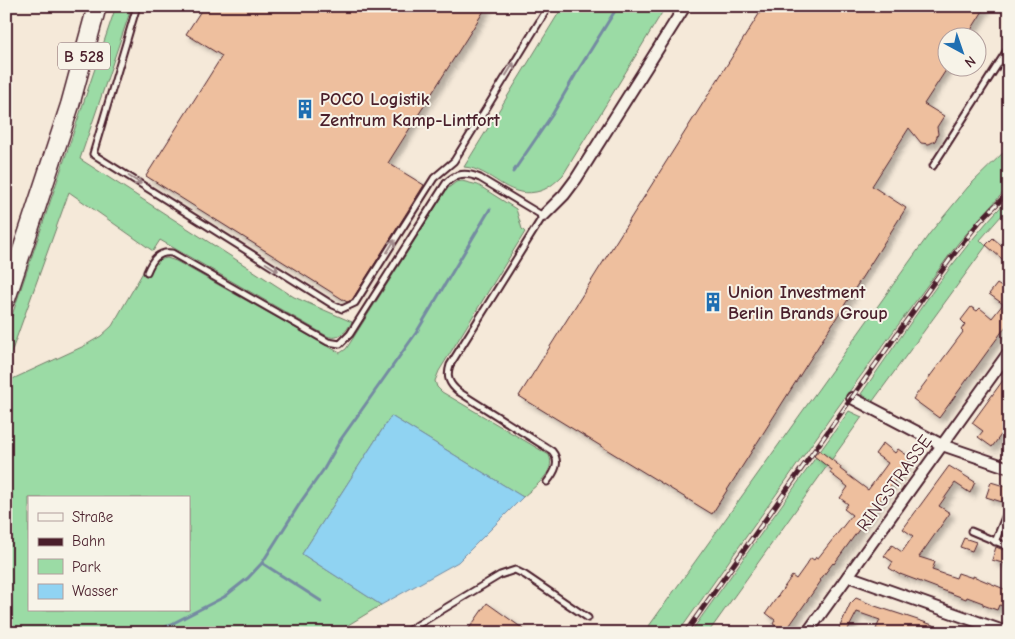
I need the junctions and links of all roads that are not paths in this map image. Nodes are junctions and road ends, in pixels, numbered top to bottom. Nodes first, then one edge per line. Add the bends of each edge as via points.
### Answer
1 (97, 6) edge
2 (137, 6) edge
3 (549, 6) edge
4 (685, 6) edge
5 (1009, 47) edge
6 (933, 166) dead end
7 (543, 216) junction
8 (147, 272) dead end
9 (6, 299) edge
10 (1009, 352) edge
11 (852, 398) dead end
12 (942, 445) junction
13 (1009, 468) edge
14 (547, 482) dead end
15 (1009, 507) edge
16 (971, 531) dead end
17 (995, 542) junction
18 (1009, 547) edge
19 (848, 576) junction
20 (588, 618) dead end
21 (404, 633) edge
22 (807, 633) edge
23 (1008, 633) edge

1 - 9 highway, B 528 via 70,105
2 -> 3 lane via 93,154 342,309 355,303 434,178 454,161
4 - 7 street via 576,179
5 - 6 lane
7 - 8 lane via 472,175 458,174 451,178 350,334 340,344 328,342 172,253 157,256
7 - 14 lane via 450,365 448,380 459,392 552,451 558,463
10 - 12 street, RINGSTRASSE
11 - 12 street
12 - 13 street
12 - 19 street, RINGSTRASSE
15 - 17 lane
16 - 17 lane
17 - 18 lane
19 - 22 street, RINGSTRASSE
19 - 23 street
20 - 21 lane via 516,570 500,575

